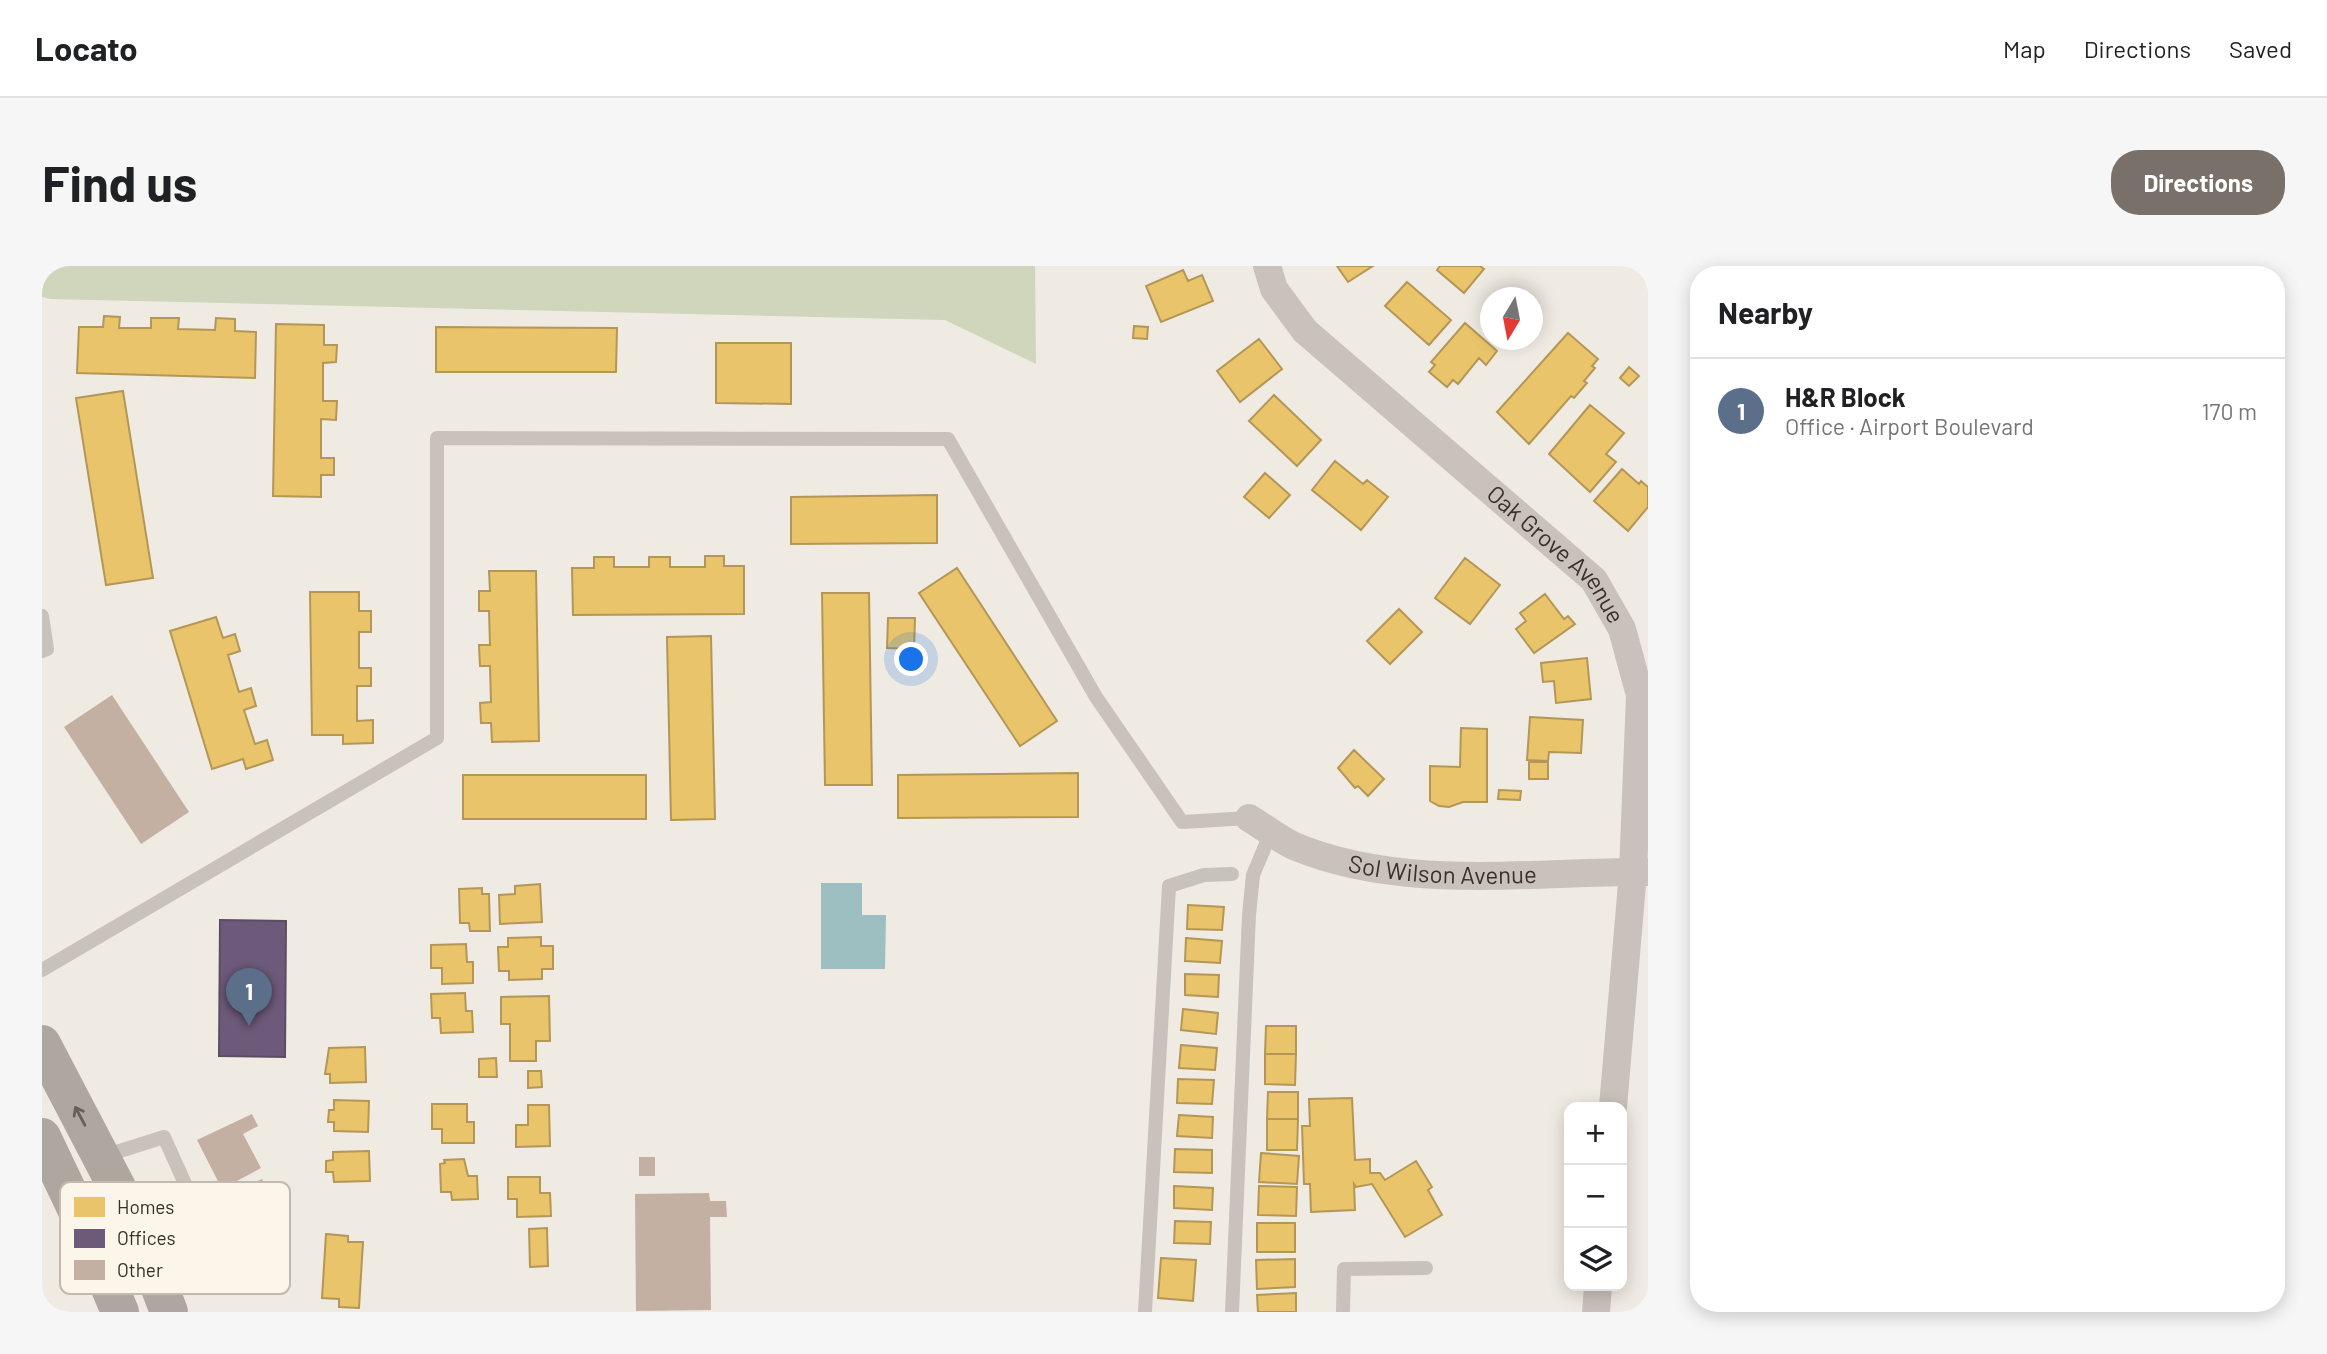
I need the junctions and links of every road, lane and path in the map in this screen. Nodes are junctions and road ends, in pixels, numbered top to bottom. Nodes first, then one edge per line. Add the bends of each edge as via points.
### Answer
1 (1267, 266) edge
2 (42, 616) edge
3 (42, 651) edge
4 (1260, 825) junction
5 (1640, 872) edge
6 (1232, 874) dead end
7 (42, 970) edge
8 (42, 1044) edge
9 (1614, 1102) edge
10 (42, 1137) edge
11 (101, 1157) junction
12 (63, 1182) edge
13 (114, 1182) edge
14 (184, 1182) edge
15 (1426, 1268) dead end
16 (1598, 1291) edge
17 (112, 1294) edge
18 (120, 1312) edge
19 (1145, 1312) edge
20 (1232, 1312) edge
21 (1343, 1312) edge
22 (1596, 1312) edge

1 - 5 street, Oak Grove Avenue via 1274,289 1305,331 1594,580 1622,629 1640,695
2 - 3 lane via 47,649
4 - 5 street, Sol Wilson Avenue via 1293,845 1351,864 1423,874
4 - 7 lane via 1182,822 1096,697 948,439 437,438 437,738
4 - 20 lane via 1249,915
5 - 9 street, Oak Grove Avenue
6 - 19 lane via 1204,875 1169,886
11 -> 8 main road
10 - 12 main road
11 - 13 main road
11 - 14 lane via 164,1137
15 - 21 lane via 1344,1269
16 - 22 street
17 - 18 main road

